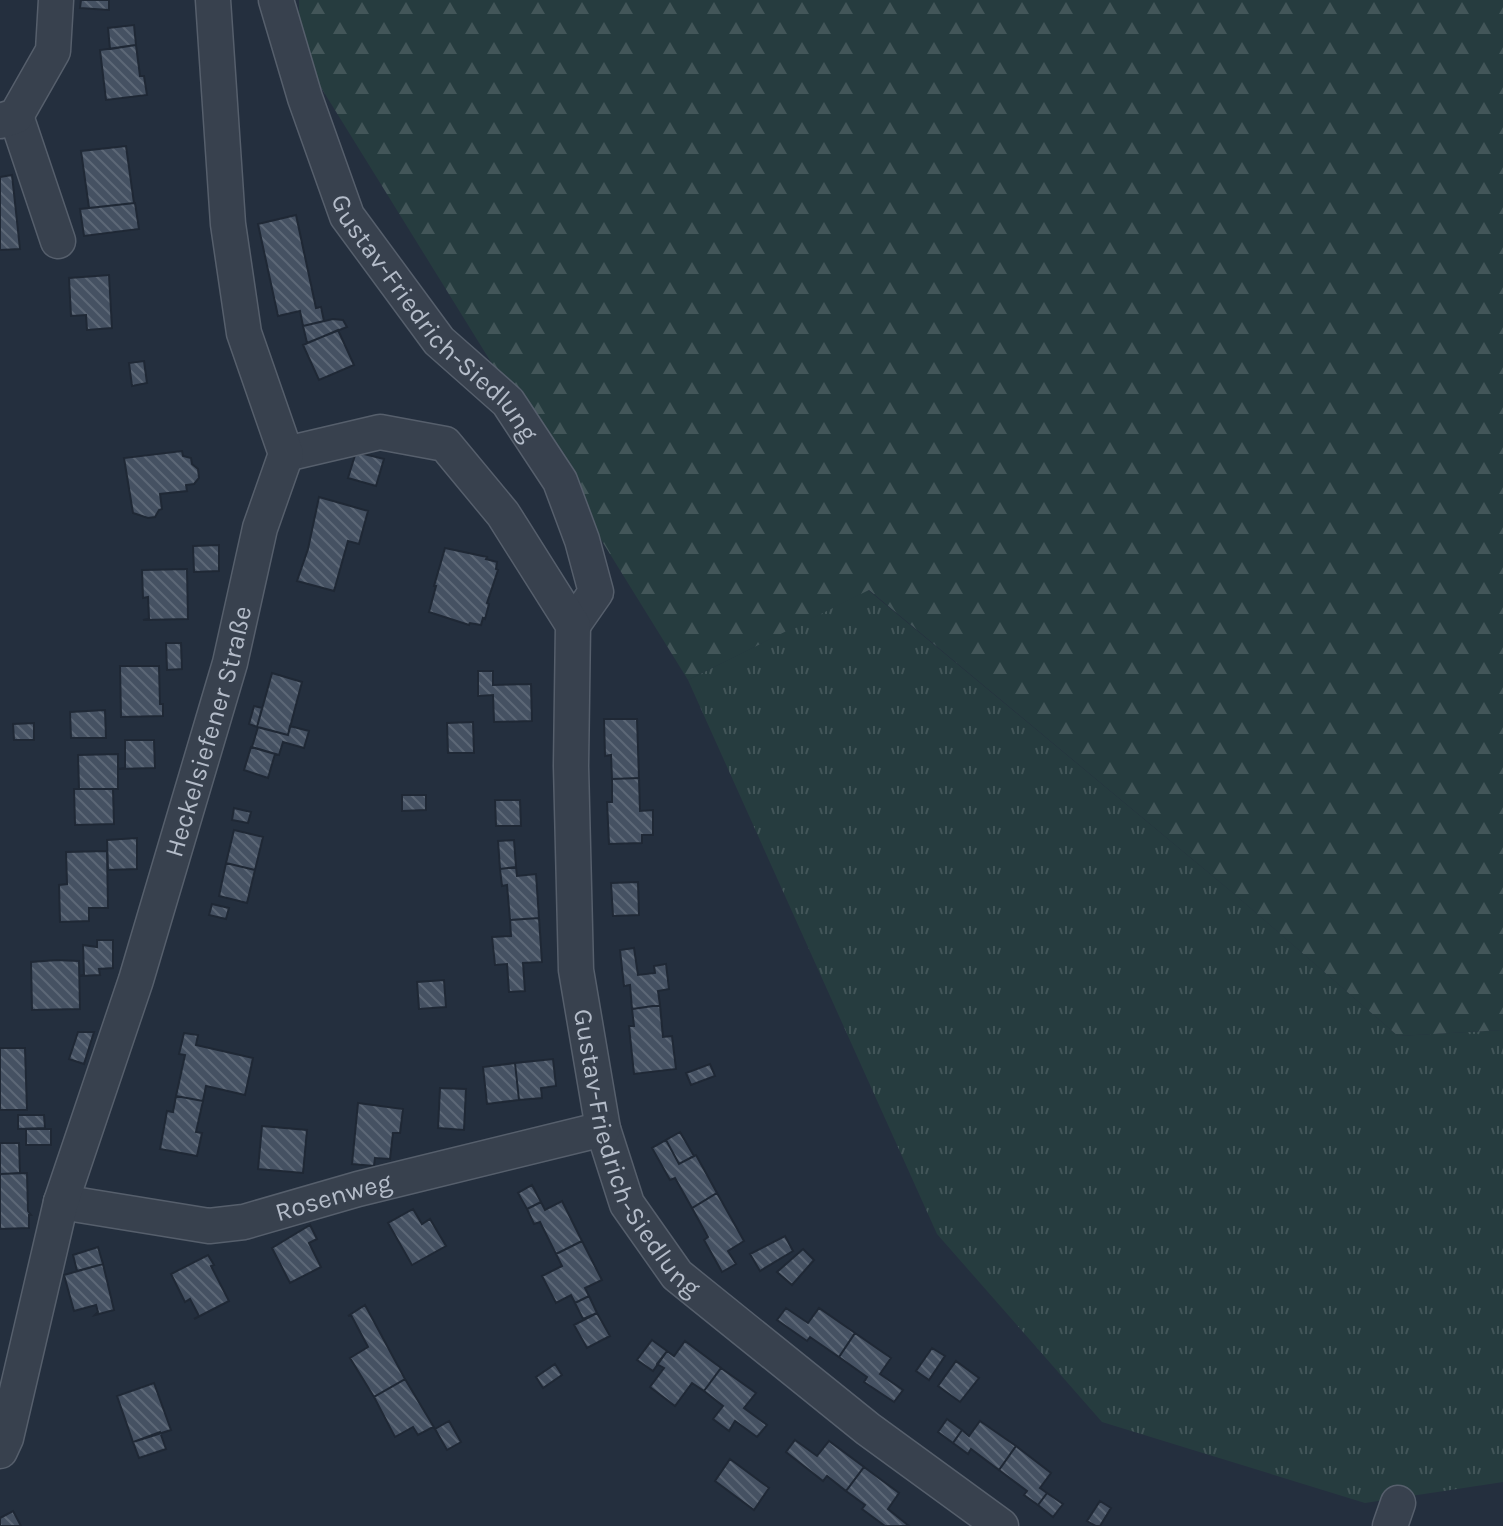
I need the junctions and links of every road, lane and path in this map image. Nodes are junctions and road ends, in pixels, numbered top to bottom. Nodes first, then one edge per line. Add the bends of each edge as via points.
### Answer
1 (56, 0) edge
2 (213, 0) edge
3 (276, 0) edge
4 (8, 118) edge
5 (58, 241) dead end
6 (286, 454) junction
7 (573, 625) junction
8 (603, 1129) junction
9 (61, 1202) junction
10 (0, 1451) edge
11 (1001, 1526) edge

1 - 4 street via 53,51
2 - 6 street via 228,224 244,333
3 - 7 street, Gustav-Friedrich-Siedlung via 347,216 439,341 508,402 560,481 596,592
4 - 5 street
6 - 7 street via 380,432 445,444 503,514
6 - 9 street, Heckelsiefener Straße via 260,528 230,663 140,966
7 - 8 street, Gustav-Friedrich-Siedlung via 576,970
8 - 9 street, Rosenweg via 244,1222 209,1226
8 - 11 street, Gustav-Friedrich-Siedlung via 627,1204 677,1275 868,1429
9 - 10 street, Heckelsiefener Straße

